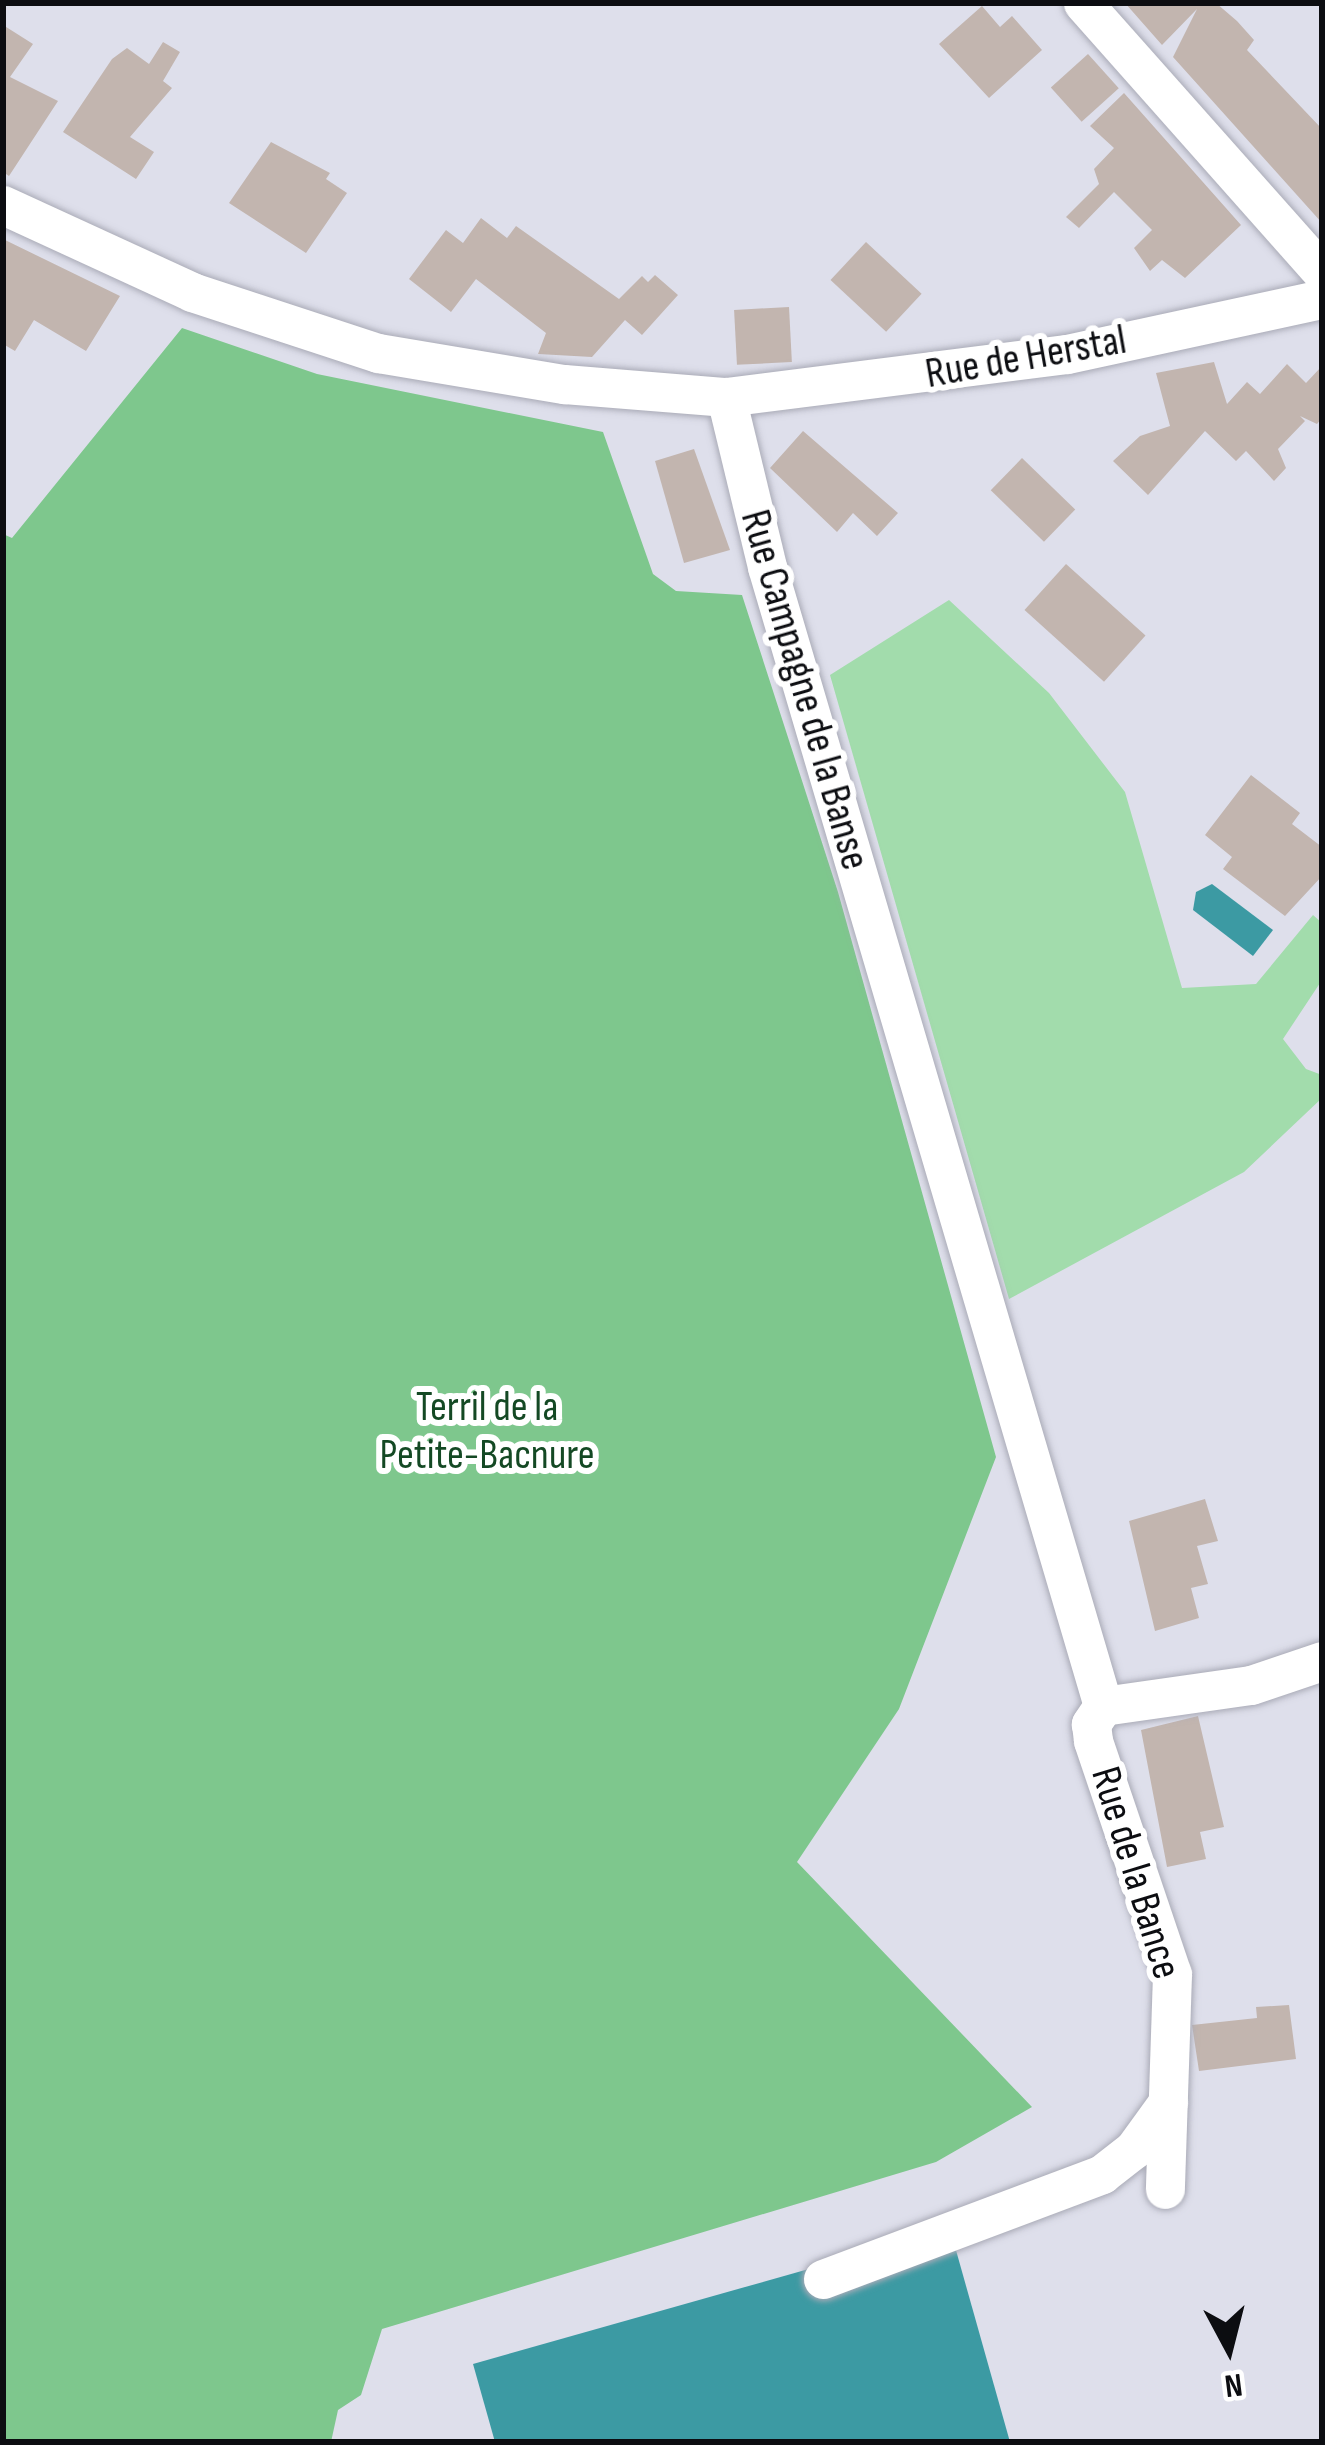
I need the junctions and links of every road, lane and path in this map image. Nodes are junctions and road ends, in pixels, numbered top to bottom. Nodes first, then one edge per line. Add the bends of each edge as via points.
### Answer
1 (1083, 3) edge
2 (3, 206) edge
3 (1322, 272) edge
4 (1322, 299) edge
5 (726, 397) junction
6 (1322, 1660) edge
7 (1103, 1706) junction
8 (1168, 2102) junction
9 (1165, 2189) dead end
10 (823, 2279) dead end

1 - 3 street
2 - 5 street via 191,292 378,353 564,384
4 - 5 street, Rue de Herstal via 1046,358
5 - 7 street, Rue Campagne de la Banse via 766,567
6 - 7 street via 1251,1685
7 - 8 street, Rue de la Bance via 1091,1724 1094,1741 1172,1974
8 - 9 street, Rue de la Bance
8 - 10 street via 1102,2174

